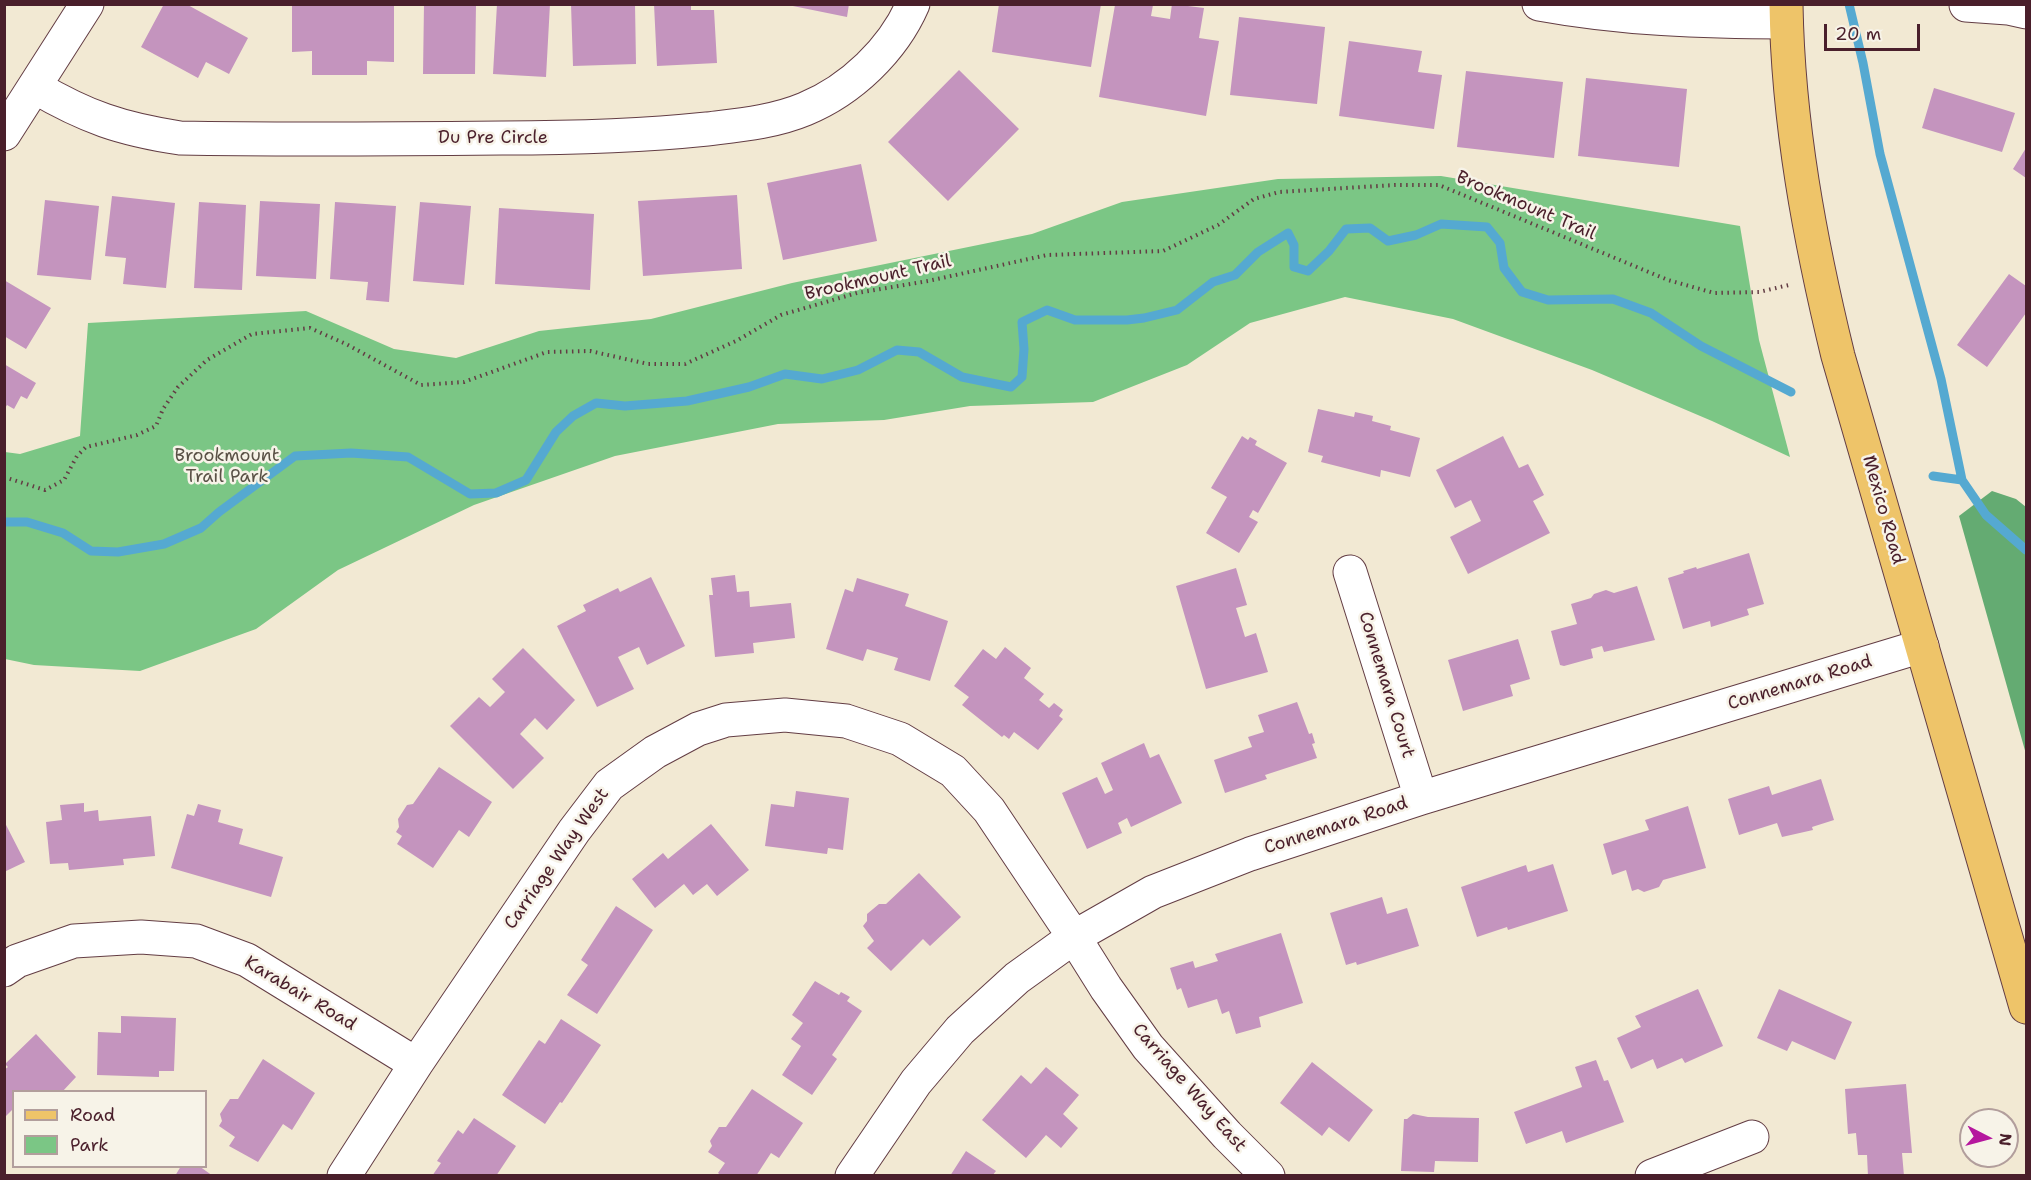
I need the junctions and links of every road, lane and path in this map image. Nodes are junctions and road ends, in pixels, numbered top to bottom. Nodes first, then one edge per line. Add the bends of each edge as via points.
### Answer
1 (87, 4) edge
2 (914, 4) edge
3 (1539, 4) edge
4 (1966, 5) edge
5 (2026, 12) edge
6 (1786, 13) edge
7 (35, 87) junction
8 (4, 134) edge
9 (1818, 277) junction
10 (4, 477) edge
11 (1350, 572) dead end
12 (1922, 646) junction
13 (1421, 798) junction
14 (1074, 937) junction
15 (4, 970) edge
16 (2026, 1007) edge
17 (416, 1064) junction
18 (1752, 1137) dead end
19 (344, 1176) edge
20 (852, 1176) edge
21 (1268, 1176) edge
22 (1652, 1176) edge

1 - 7 street
2 - 7 street, Du Pre Circle via 886,49 861,74 804,110 765,121 669,133 558,138 180,138 107,123 70,108
3 - 6 street via 1643,18 1719,22
4 - 5 street
6 - 9 main road, Mexico Road via 1793,119
7 - 8 street
9 - 10 path, Brookmount Trail via 1759,292 1714,293 1668,280 1439,184 1279,192 1254,199 1218,225 1163,251 1047,255 857,293 781,315 685,364 648,364 590,351 547,352 464,381 421,385 309,328 252,334 207,360 178,387 156,426 137,435 86,447 64,480 45,490
9 - 12 main road, Mexico Road
11 - 13 street, Connemara Court
12 - 13 street, Connemara Road
12 - 16 main road, Mexico Road
13 - 14 street, Connemara Road via 1250,854 1153,892
14 - 17 street, Carriage Way West via 989,810 953,771 900,739 846,721 785,715 726,720 698,729 655,752 609,785
14 - 20 street, Connemara Road via 1017,978 960,1030 916,1082
14 - 21 street, Carriage Way East via 1148,1047
15 - 17 street, Karabair Road via 74,941 141,937 196,941 247,960
17 - 19 street, Carriage Way West
18 - 22 street

